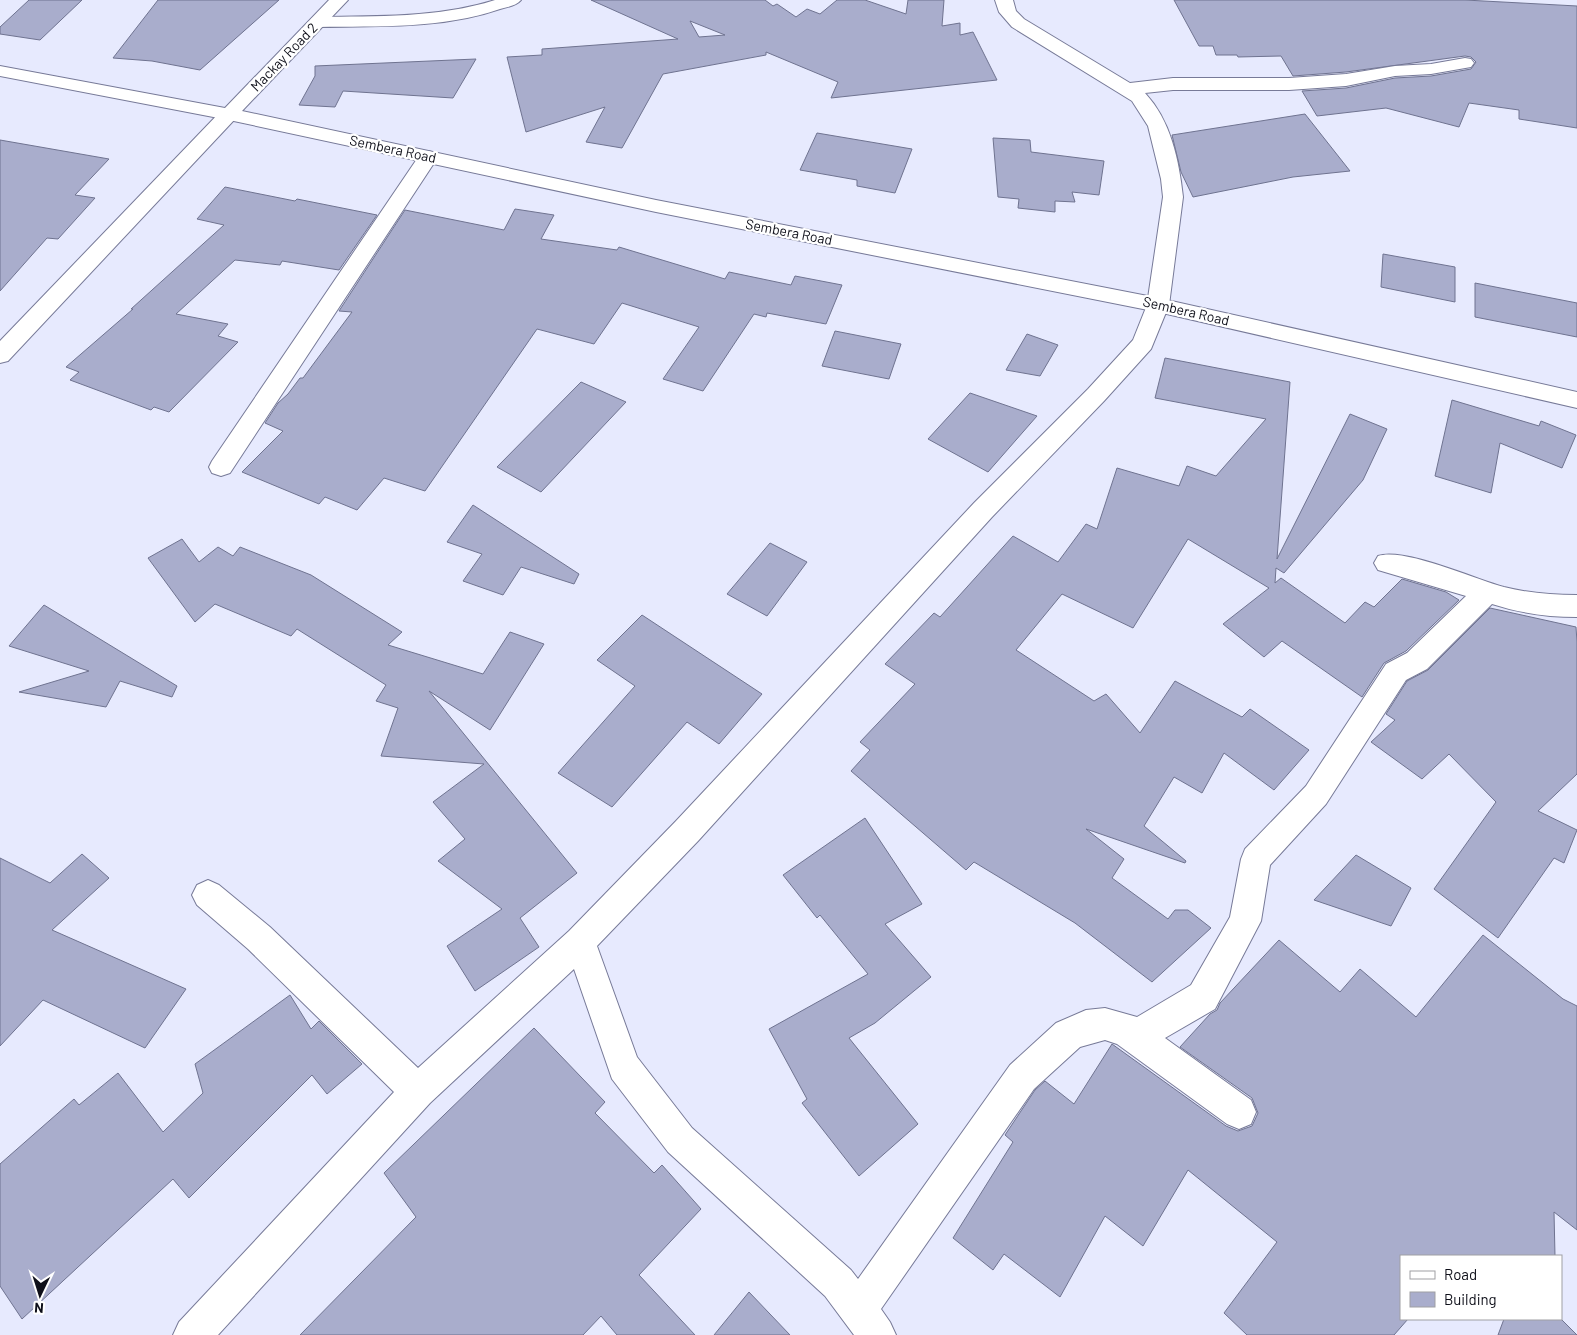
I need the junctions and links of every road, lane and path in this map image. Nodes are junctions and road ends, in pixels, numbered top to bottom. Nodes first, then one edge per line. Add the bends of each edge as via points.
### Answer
1 (339, 0) edge
2 (512, 0) edge
3 (1004, 0) edge
4 (318, 22) junction
5 (1465, 63) dead end
6 (0, 71) edge
7 (1129, 89) junction
8 (229, 114) junction
9 (428, 157) junction
10 (1158, 305) junction
11 (0, 355) edge
12 (1577, 400) edge
13 (221, 467) dead end
14 (1387, 563) dead end
15 (1486, 594) junction
16 (1577, 606) edge
17 (208, 895) dead end
18 (580, 942) junction
19 (1135, 1037) junction
20 (418, 1091) junction
21 (1239, 1112) dead end
22 (868, 1322) edge
23 (192, 1335) edge

1 - 4 street, Mackay Road 2
2 - 4 street via 495,7 420,18
3 - 7 street via 1008,12 1018,23
4 - 8 street, Mackay Road 2
5 - 7 street via 1346,80 1289,84 1173,84
6 - 8 street, Sembera Road
7 - 10 street via 1148,108 1158,126 1171,179 1173,198
8 - 9 street, Sembera Road
8 - 11 street, Mackay Road 2
9 - 10 street, Sembera Road via 666,208
9 - 13 street
10 - 12 street, Sembera Road
10 - 18 street via 1144,343 983,510 687,831
14 - 15 street via 1414,568
15 - 16 street via 1538,605
15 - 19 street via 1418,662 1396,672 1316,795 1256,859 1245,921 1203,997
17 - 20 street via 259,938
18 - 20 street
18 - 22 street via 624,1067 680,1140 838,1283
19 - 21 street
19 - 22 street via 1125,1029 1105,1024 1086,1027 1068,1036 1022,1077
20 - 23 street

